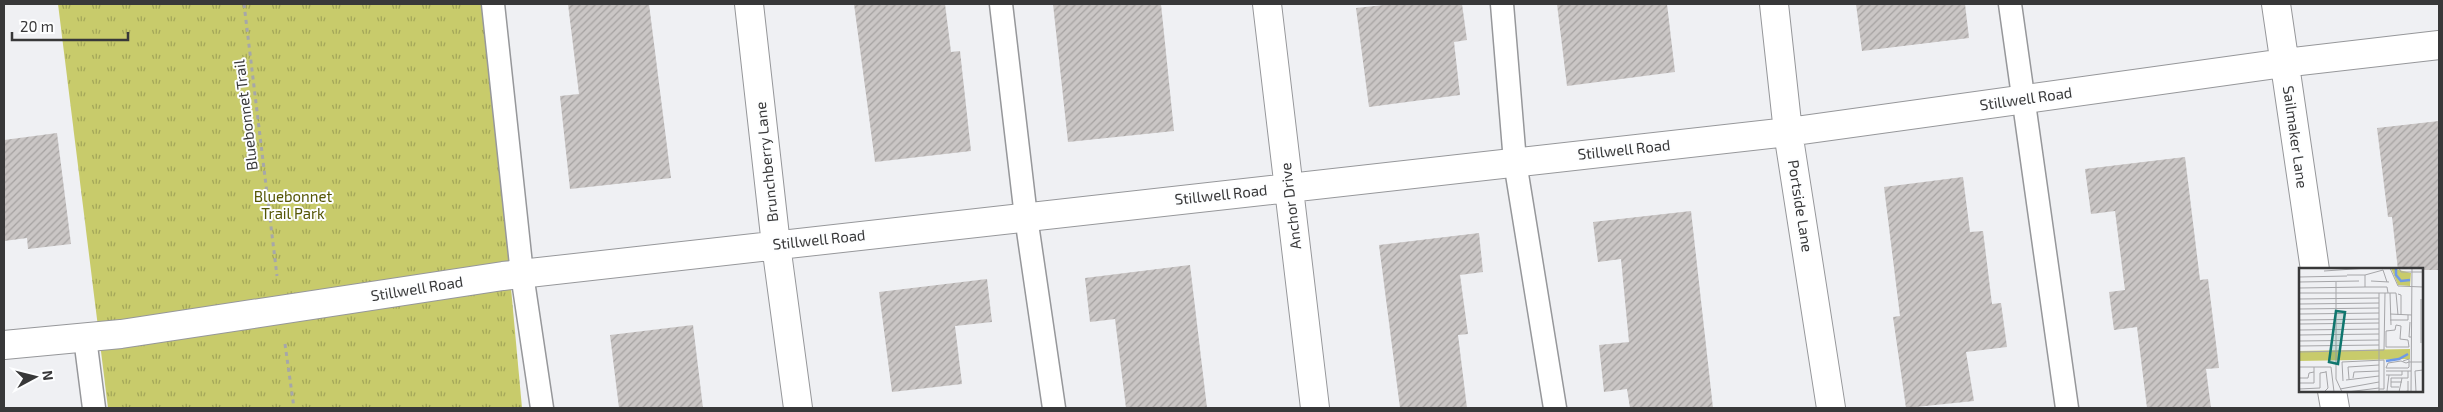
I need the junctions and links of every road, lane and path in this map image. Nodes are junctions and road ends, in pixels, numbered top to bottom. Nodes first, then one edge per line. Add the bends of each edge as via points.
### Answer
1 (244, 4) edge
2 (493, 4) edge
3 (749, 4) edge
4 (1001, 4) edge
5 (1268, 4) edge
6 (1502, 4) edge
7 (1774, 4) edge
8 (2010, 4) edge
9 (2276, 4) edge
10 (2439, 45) edge
11 (2284, 63) junction
12 (2023, 99) junction
13 (1788, 132) junction
14 (1515, 162) junction
15 (1289, 187) junction
16 (1026, 217) junction
17 (776, 245) junction
18 (2314, 268) edge
19 (522, 274) junction
20 (278, 282) dead end
21 (85, 338) junction
22 (284, 341) dead end
23 (4, 345) edge
24 (2332, 392) edge
25 (94, 408) edge
26 (294, 408) edge
27 (542, 408) edge
28 (798, 408) edge
29 (1054, 408) edge
30 (1315, 408) edge
31 (1555, 408) edge
32 (1831, 408) edge
33 (2067, 408) edge
34 (2335, 408) edge

1 - 20 path, Bluebonnet Trail
2 - 19 lane
3 - 17 street, Brunchberry Lane
4 - 16 lane
5 - 15 street, Anchor Drive
6 - 14 lane
7 - 13 street, Portside Lane
8 - 12 lane
9 - 11 street, Sailmaker Lane
10 - 11 street, Stillwell Road
11 - 12 street, Stillwell Road
11 - 18 street, Sailmaker Lane
12 - 13 street, Stillwell Road
12 - 33 lane
13 - 14 street, Stillwell Road
13 - 32 street, Portside Lane
14 - 15 street, Stillwell Road
14 - 31 lane
15 - 16 street, Stillwell Road
15 - 30 street, Anchor Drive
16 - 17 street, Stillwell Road
16 - 29 lane
17 - 19 street, Stillwell Road
17 - 28 street, Brunchberry Lane
19 - 21 street, Stillwell Road
19 - 27 lane
21 - 23 street, Stillwell Road
21 - 25 lane
22 - 26 path
24 - 34 street

